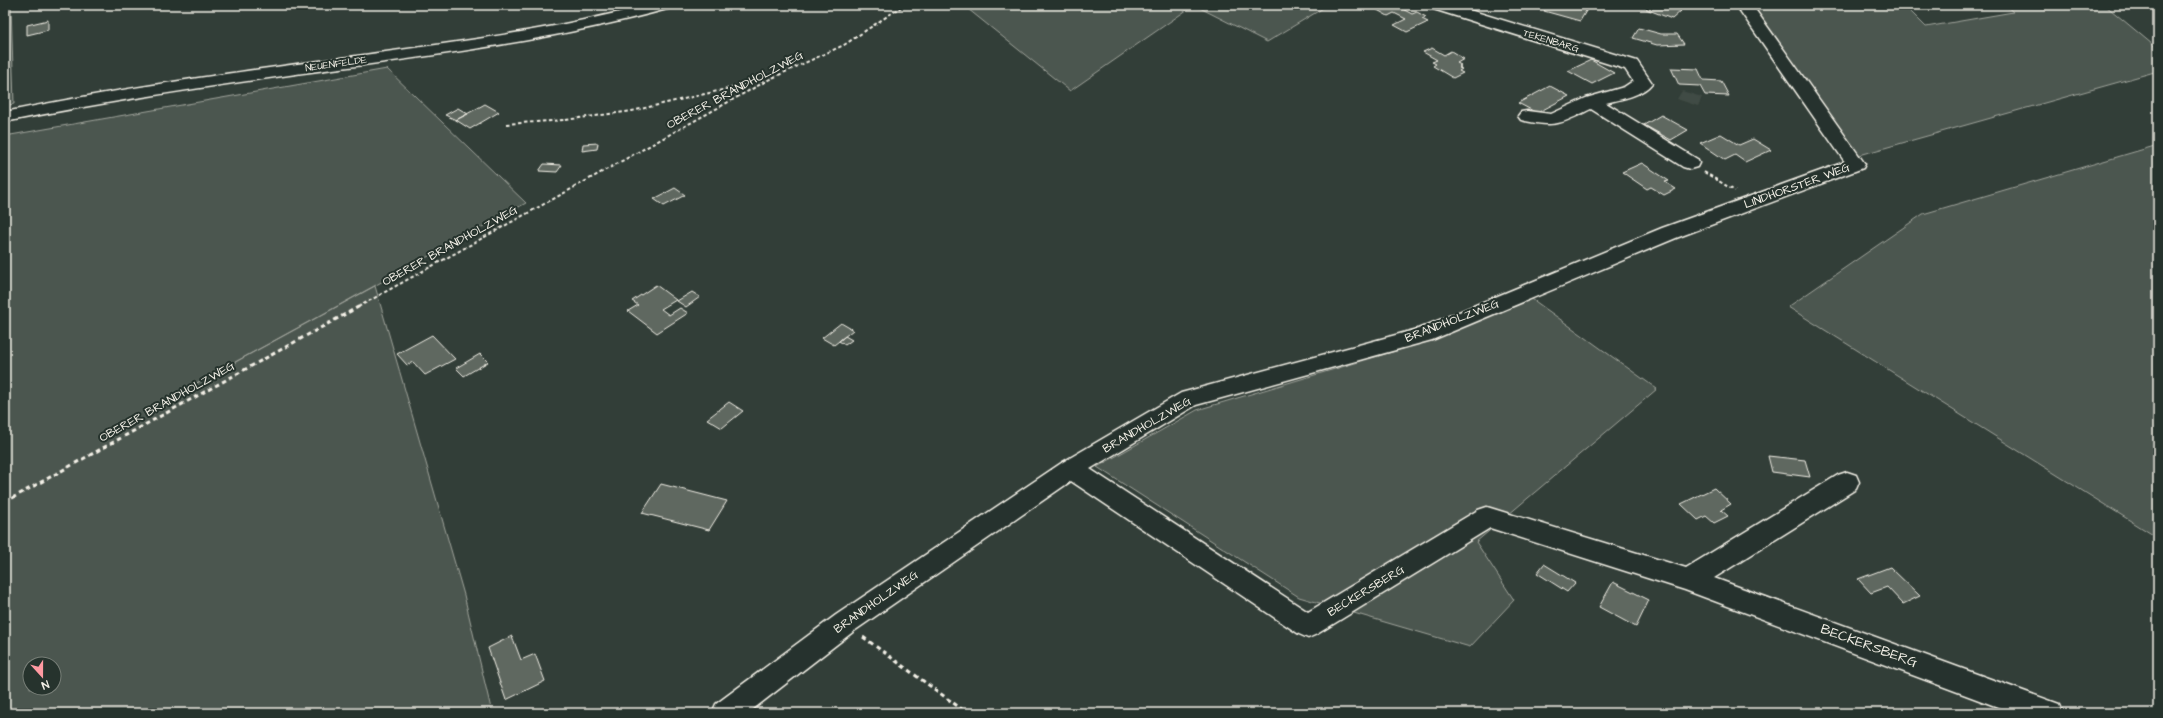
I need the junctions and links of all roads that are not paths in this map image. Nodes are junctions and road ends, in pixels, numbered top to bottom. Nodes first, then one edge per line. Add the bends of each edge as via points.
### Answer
1 (665, 5) edge
2 (1436, 5) edge
3 (1744, 5) edge
4 (1592, 102) junction
5 (1527, 116) dead end
6 (5, 117) edge
7 (1690, 163) road end
8 (1669, 233) joint
9 (1071, 469) junction
10 (1847, 482) dead end
11 (1689, 580) junction
12 (726, 713) edge
13 (2049, 713) edge

1 - 6 street, NEUENFELDE via 529,37 178,87
2 - 4 street, TEKENBARG via 1631,65 1643,82 1630,91
3 - 8 street, LINDHORSTER WEG via 1856,164
4 - 5 street via 1551,120
4 - 7 street
8 - 9 street, BRANDHOLZWEG via 1424,335 1189,400
9 - 11 street, BECKERSBERG via 1308,626 1487,517
9 - 12 street, BRANDHOLZWEG via 845,623
10 - 11 street
11 - 13 street, BECKERSBERG

